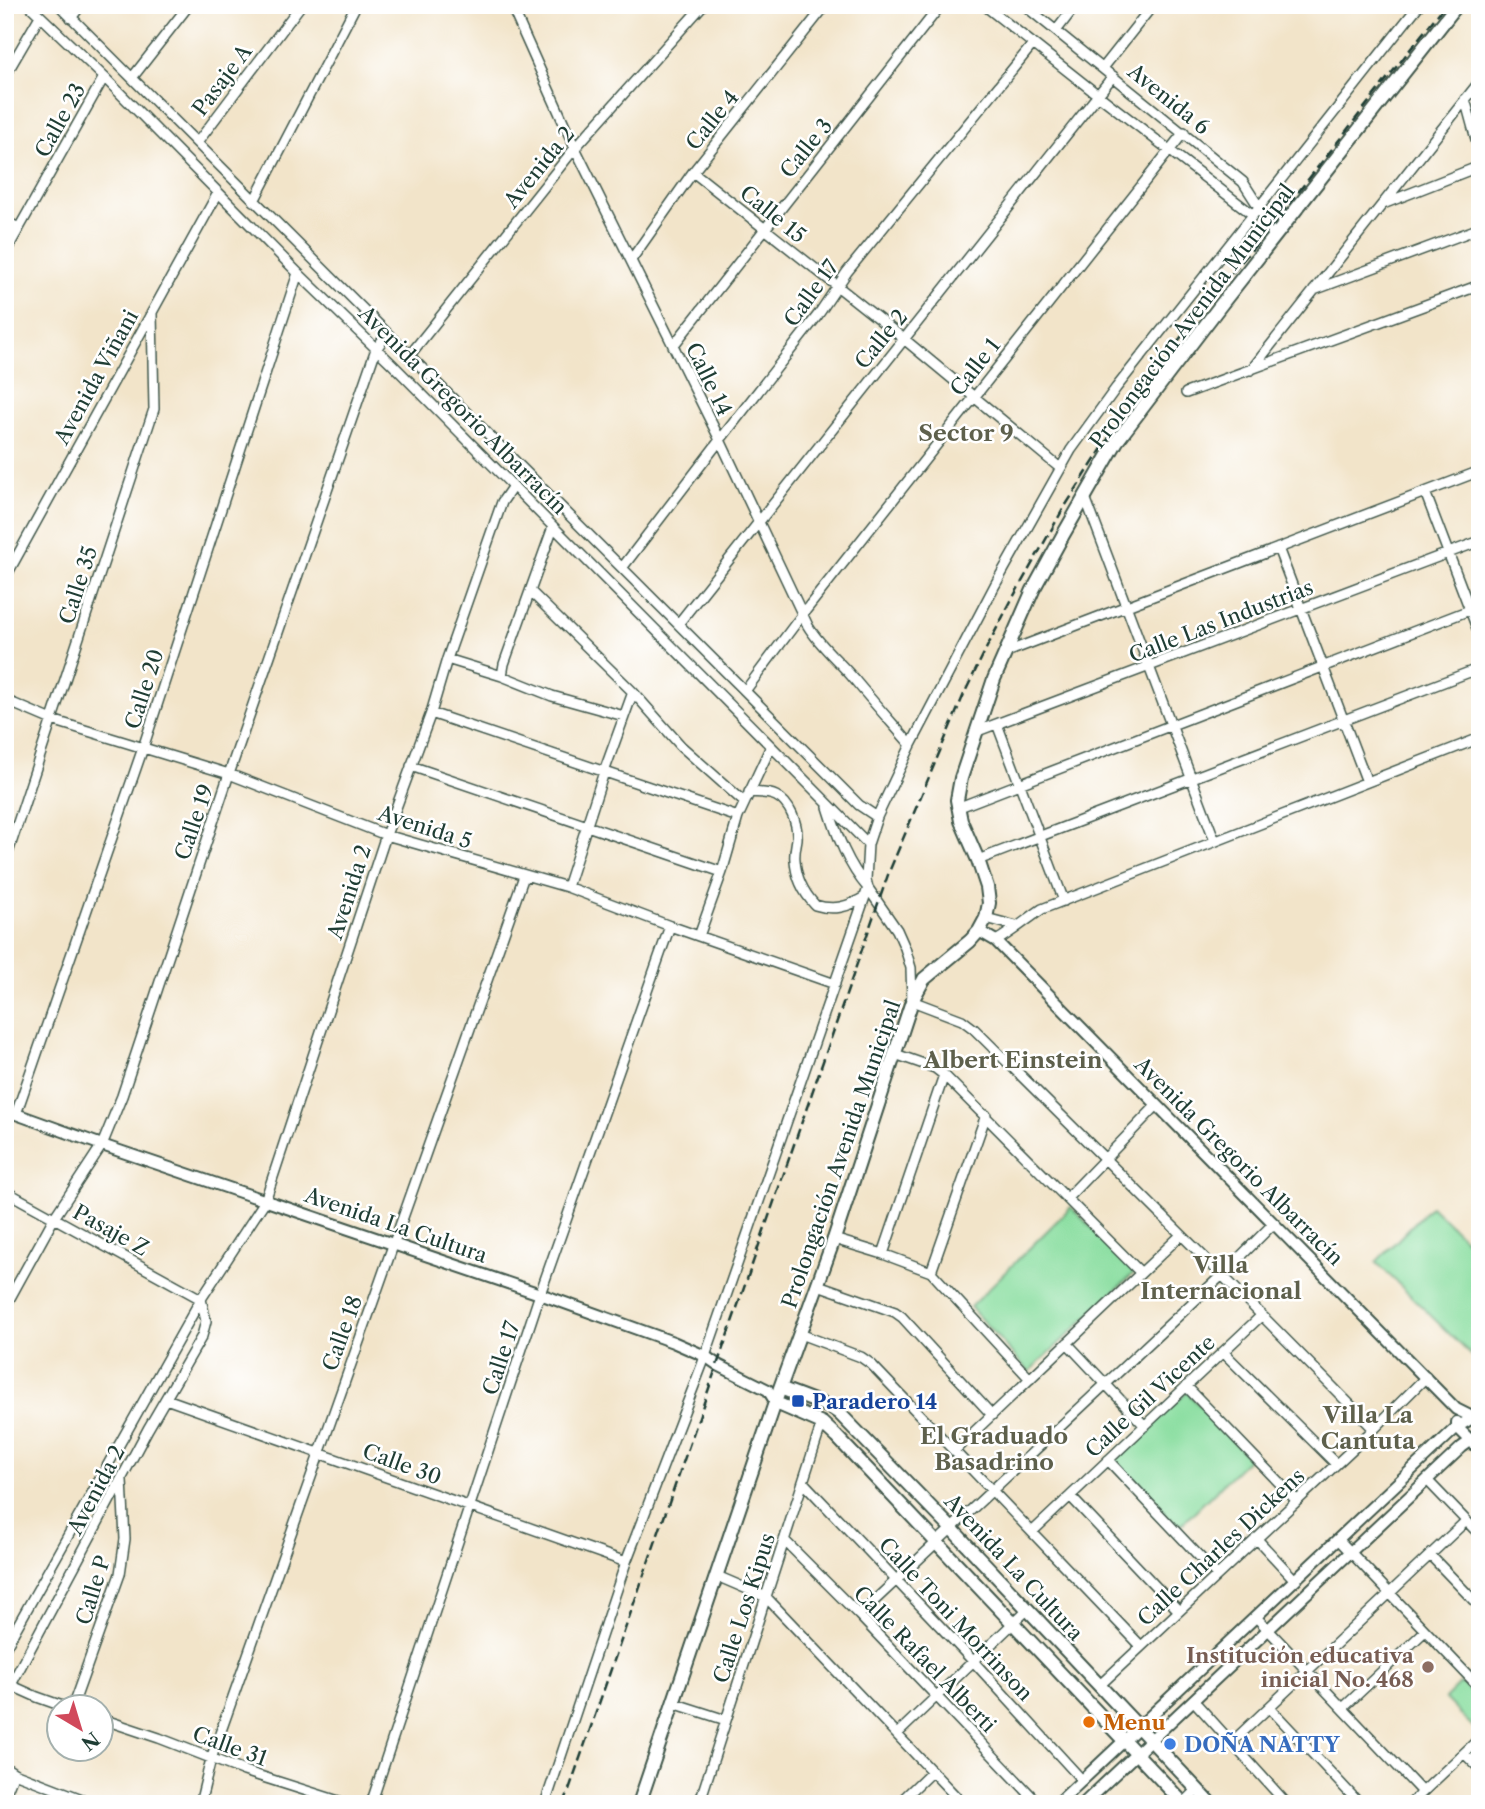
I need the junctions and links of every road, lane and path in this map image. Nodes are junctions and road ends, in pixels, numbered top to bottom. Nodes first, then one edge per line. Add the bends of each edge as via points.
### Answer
1 (29, 5) edge
2 (59, 5) edge
3 (81, 5) edge
4 (189, 5) edge
5 (302, 5) edge
6 (356, 5) edge
7 (511, 5) edge
8 (704, 5) edge
9 (826, 5) edge
10 (941, 5) edge
11 (984, 5) edge
12 (1076, 5) edge
13 (1153, 5) edge
14 (1419, 5) edge
15 (1457, 5) edge
16 (1030, 7) edge
17 (40, 16) junction
18 (71, 18) junction
19 (1056, 31) junction
20 (1033, 44) junction
21 (1103, 68) junction
22 (5, 76) edge
23 (1113, 76) junction
24 (104, 78) junction
25 (132, 78) junction
26 (1480, 81) edge
27 (1098, 95) junction
28 (1465, 99) junction
29 (1480, 110) edge
30 (1469, 114) junction
31 (1184, 132) junction
32 (197, 143) junction
33 (575, 148) junction
34 (1170, 149) junction
35 (1480, 154) edge
36 (1480, 166) edge
37 (693, 172) junction
38 (218, 193) junction
39 (254, 201) junction
40 (1382, 205) junction
41 (1256, 210) junction
42 (5, 221) edge
43 (764, 228) junction
44 (1480, 228) edge
45 (19, 229) junction
46 (1274, 237) junction
47 (5, 253) edge
48 (631, 260) junction
49 (298, 273) junction
50 (1480, 285) edge
51 (838, 287) junction
52 (1314, 290) junction
53 (152, 313) junction
54 (387, 334) junction
55 (904, 339) junction
56 (673, 346) junction
57 (376, 349) junction
58 (409, 356) junction
59 (1251, 370) junction
60 (1186, 393) dead end
61 (973, 398) junction
62 (720, 440) junction
63 (1060, 468) junction
64 (1480, 471) edge
65 (513, 486) junction
66 (1425, 492) junction
67 (1084, 497) junction
68 (758, 522) junction
69 (553, 527) junction
70 (1480, 541) edge
71 (1278, 548) junction
72 (1448, 553) junction
73 (622, 568) junction
74 (5, 578) edge
75 (530, 591) junction
76 (1126, 606) junction
77 (1480, 606) edge
78 (1301, 609) junction
79 (1470, 610) junction
80 (802, 615) junction
81 (678, 624) junction
82 (1480, 636) edge
83 (1004, 653) junction
84 (447, 659) junction
85 (1149, 667) junction
86 (1323, 667) junction
87 (1480, 668) edge
88 (502, 676) junction
89 (745, 691) junction
90 (633, 692) junction
91 (5, 700) edge
92 (431, 713) junction
93 (624, 716) junction
94 (52, 720) junction
95 (1343, 720) junction
96 (997, 724) junction
97 (1171, 725) junction
98 (975, 732) junction
99 (1480, 738) edge
100 (911, 745) junction
101 (771, 746) junction
102 (143, 748) junction
103 (411, 766) junction
104 (604, 772) junction
105 (229, 774) junction
106 (1191, 778) junction
107 (1367, 782) junction
108 (1020, 784) junction
109 (747, 797) junction
110 (828, 803) junction
111 (957, 808) junction
112 (738, 817) junction
113 (877, 817) junction
114 (587, 826) junction
115 (386, 835) junction
116 (1040, 836) junction
117 (1215, 841) junction
118 (868, 844) junction
119 (978, 860) junction
120 (5, 862) edge
121 (722, 872) junction
122 (524, 876) junction
123 (567, 887) junction
124 (866, 893) junction
125 (1064, 901) junction
126 (986, 918) junction
127 (670, 926) junction
128 (1016, 926) junction
129 (979, 931) junction
130 (699, 936) junction
131 (996, 941) junction
132 (835, 985) junction
133 (912, 1001) junction
134 (895, 1054) junction
135 (944, 1075) junction
136 (1157, 1105) junction
137 (10, 1112) edge
138 (986, 1115) junction
139 (102, 1146) junction
140 (1106, 1160) junction
141 (5, 1191) edge
142 (1067, 1198) junction
143 (265, 1201) junction
144 (54, 1219) junction
145 (1274, 1223) junction
146 (1181, 1235) junction
147 (834, 1239) junction
148 (393, 1243) junction
149 (883, 1254) junction
150 (931, 1272) junction
151 (1141, 1273) junction
152 (1222, 1275) junction
153 (818, 1285) junction
154 (540, 1294) junction
155 (201, 1299) junction
156 (5, 1307) edge
157 (1262, 1315) junction
158 (800, 1334) junction
159 (1067, 1343) junction
160 (1223, 1352) junction
161 (705, 1356) junction
162 (1426, 1377) junction
163 (1030, 1379) junction
164 (1105, 1384) junction
165 (1186, 1386) junction
166 (774, 1389) junction
167 (166, 1399) junction
168 (144, 1403) junction
169 (776, 1403) junction
170 (1456, 1409) junction
171 (992, 1415) junction
172 (1477, 1419) edge
173 (822, 1423) junction
174 (1145, 1426) junction
175 (1458, 1427) junction
176 (148, 1429) junction
177 (1374, 1429) junction
178 (1480, 1434) edge
179 (1470, 1440) junction
180 (1480, 1450) edge
181 (954, 1451) junction
182 (318, 1453) junction
183 (1108, 1460) junction
184 (1336, 1464) junction
185 (122, 1479) junction
186 (1427, 1480) junction
187 (803, 1482) junction
188 (992, 1490) junction
189 (1070, 1496) junction
190 (1297, 1501) junction
191 (470, 1507) junction
192 (1466, 1521) junction
193 (951, 1528) junction
194 (1032, 1532) junction
195 (1480, 1535) edge
196 (1256, 1538) junction
197 (1338, 1539) junction
198 (784, 1540) junction
199 (937, 1542) junction
200 (1351, 1552) junction
201 (1430, 1555) junction
202 (626, 1562) junction
203 (1217, 1575) junction
204 (717, 1576) junction
205 (896, 1580) junction
206 (1295, 1580) junction
207 (1390, 1593) junction
208 (766, 1597) junction
209 (1480, 1607) edge
210 (1028, 1609) junction
211 (1178, 1611) junction
212 (859, 1615) junction
213 (1256, 1617) junction
214 (1013, 1622) junction
215 (1268, 1630) junction
216 (1425, 1631) junction
217 (1141, 1646) junction
218 (5, 1648) edge
219 (973, 1661) junction
220 (1307, 1671) junction
221 (8, 1684) edge
222 (1100, 1685) junction
223 (1480, 1688) edge
224 (75, 1694) edge
225 (5, 1696) edge
226 (936, 1696) junction
227 (46, 1700) edge
228 (1193, 1700) junction
229 (673, 1703) junction
230 (1269, 1707) junction
231 (1343, 1709) junction
232 (726, 1720) junction
233 (116, 1724) edge
234 (1139, 1727) junction
235 (897, 1734) junction
236 (1480, 1738) edge
237 (1124, 1740) junction
238 (1151, 1740) junction
239 (1231, 1743) junction
240 (1137, 1753) junction
241 (1464, 1753) junction
242 (211, 1759) junction
243 (5, 1767) edge
244 (1480, 1769) edge
245 (932, 1771) junction
246 (14, 1773) junction
247 (1082, 1780) junction
248 (1198, 1789) junction
249 (1422, 1792) junction
250 (5, 1795) edge
251 (77, 1801) edge
252 (95, 1804) edge
253 (201, 1804) edge
254 (348, 1804) edge
255 (370, 1804) edge
256 (545, 1804) edge
257 (639, 1804) edge
258 (699, 1804) edge
259 (898, 1804) edge
260 (962, 1804) edge
261 (1039, 1804) edge
262 (1056, 1804) edge
263 (1083, 1804) edge
264 (1183, 1804) edge
265 (1211, 1804) edge
266 (1287, 1804) edge
267 (1360, 1804) edge
268 (1410, 1804) edge

1 - 17 street, Avenida Gregorio Albarracín
2 - 18 street, Avenida Gregorio Albarracín
3 - 18 street
4 - 25 street
5 - 32 street, Pasaje A
6 - 39 street
7 - 33 street, Calle 14
8 - 33 street, Avenida 2
9 - 37 street, Calle 4
10 - 43 street, Calle 3
11 - 20 street, Avenida 6
12 - 19 street
13 - 21 street
14 - 41 street, Prolongación Avenida Municipal
15 - 46 main road, Prolongación Avenida Municipal
16 - 19 street, Avenida 6
17 - 22 street
17 - 24 street, Avenida Gregorio Albarracín
18 - 25 street, Avenida Gregorio Albarracín
19 - 21 street, Avenida 6
20 - 27 street, Avenida 6
20 - 51 street, Calle 17
21 - 23 street, Avenida 6
23 - 27 street, Calle 2
23 - 31 street, Avenida 6
24 - 38 street, Avenida Gregorio Albarracín
24 - 45 street, Calle 23
25 - 32 street, Avenida Gregorio Albarracín
26 - 28 street
27 - 34 street, Avenida 6
27 - 55 street, Calle 2
28 - 30 street
28 - 40 street
29 - 30 street
30 - 35 street
31 - 34 street, Calle 1
31 - 41 street, Avenida 6 via 1243,182
32 - 39 street, Avenida Gregorio Albarracín
33 - 48 street, Calle 14
33 - 58 street, Avenida 2
34 - 41 street, Avenida 6
34 - 61 street, Calle 1
36 - 40 street
37 - 43 street, Calle 15
37 - 48 street, Calle 4
38 - 49 street, Avenida Gregorio Albarracín
38 - 53 street, Avenida Viñani
39 - 54 street, Avenida Gregorio Albarracín
40 - 52 street
41 - 46 street, Avenida 6
41 - 63 street, Prolongación Avenida Municipal via 1116,388
42 - 45 street
43 - 51 street, Calle 15
43 - 56 street, Calle 3
44 - 52 street
45 - 47 street, Calle 23
46 - 67 main road, Prolongación Avenida Municipal via 1117,441
48 - 56 street, Calle 14
49 - 57 street, Avenida Gregorio Albarracín
49 - 102 street, Calle 20
50 - 59 street
51 - 55 street, Calle 15
51 - 62 street, Calle 17
52 - 59 street
53 - 74 street, Avenida Viñani
53 - 94 street, Calle 35 via 154,409
54 - 57 street, Calle 19
54 - 58 street, Avenida Gregorio Albarracín
55 - 61 street, Calle 15
55 - 68 street, Calle 2
56 - 62 street, Calle 14
57 - 65 street, Avenida Gregorio Albarracín
57 - 105 street, Calle 19
58 - 73 street, Avenida Gregorio Albarracín
59 - 60 street
61 - 63 street, Calle 15
61 - 80 street, Calle 1
62 - 68 street, Calle 14
62 - 73 street, Calle 17
63 - 100 street, Prolongación Avenida Municipal
64 - 66 street
65 - 69 street, Avenida Gregorio Albarracín
65 - 84 street, Avenida 2 via 502,502
66 - 71 street
66 - 72 street
67 - 76 street
67 - 83 main road, Prolongación Avenida Municipal
68 - 80 street, Calle 14
68 - 81 street, Calle 2
69 - 75 street
69 - 101 street, Avenida Gregorio Albarracín
70 - 72 street, Calle Las Industrias
71 - 76 street
71 - 78 street
72 - 78 street, Calle Las Industrias
72 - 79 street
73 - 81 street, Avenida Gregorio Albarracín
75 - 88 street
75 - 90 street
76 - 83 street
76 - 85 street
77 - 79 street
78 - 85 street, Calle Las Industrias
78 - 86 street
79 - 82 street
79 - 86 street
80 - 89 street, Calle 1
80 - 100 street, Calle 14 via 823,647
81 - 89 street, Avenida Gregorio Albarracín
83 - 98 main road, Prolongación Avenida Municipal
84 - 88 street
84 - 92 street, Avenida 2
85 - 96 street, Calle Las Industrias
85 - 97 street
86 - 95 street
86 - 97 street
87 - 95 street
88 - 93 street
89 - 113 street, Avenida Gregorio Albarracín via 859,805
90 - 93 street
90 - 109 street via 681,746
91 - 94 street, Avenida 5
92 - 103 street, Avenida 2
92 - 104 street
93 - 104 street
94 - 102 street, Avenida 5
94 - 120 street, Calle 35
95 - 106 street
95 - 107 street
96 - 98 street, Calle Las Industrias
96 - 108 street
97 - 106 street
97 - 108 street
98 - 111 main road, Prolongación Avenida Municipal
99 - 107 street
100 - 113 street, Prolongación Avenida Municipal
101 - 109 street
101 - 110 street, Avenida Gregorio Albarracín
102 - 105 street, Avenida 5
102 - 137 street, Calle 20
103 - 114 street
103 - 115 street, Avenida 2
104 - 112 street
104 - 114 street
105 - 115 street, Avenida 5
105 - 139 street, Calle 19
106 - 116 street
106 - 117 street
107 - 117 street
108 - 111 street
108 - 116 street
109 - 112 street
109 - 124 street via 777,796 792,814 796,870 815,905 844,907
110 - 118 street, Avenida Gregorio Albarracín
110 - 124 street via 840,843
111 - 119 main road, Prolongación Avenida Municipal
112 - 121 street
113 - 118 street, Prolongación Avenida Municipal
114 - 121 street
114 - 123 street
115 - 122 street, Avenida 5
115 - 143 street, Avenida 2
116 - 119 street
116 - 125 street
117 - 125 street
118 - 124 street, Prolongación Avenida Municipal
119 - 126 main road, Prolongación Avenida Municipal via 989,895
121 - 130 street
122 - 123 street, Avenida 5
122 - 148 street, Calle 18
123 - 127 street, Avenida 5
124 - 132 street
124 - 133 street via 897,930 905,948
125 - 128 street
126 - 128 street
126 - 129 main road, Prolongación Avenida Municipal
127 - 130 street, Avenida 5
127 - 154 street, Calle 17
128 - 131 street
129 - 131 street, Avenida Gregorio Albarracín
129 - 133 main road, Prolongación Avenida Municipal via 924,979
130 - 132 street, Avenida 5
131 - 136 street, Avenida Gregorio Albarracín
132 - 161 street
133 - 134 main road, Prolongación Avenida Municipal
133 - 140 street via 974,1029
134 - 135 street
134 - 147 main road, Prolongación Avenida Municipal
135 - 138 street
135 - 149 street
136 - 140 street
136 - 145 street, Avenida Gregorio Albarracín
137 - 139 street, Avenida La Cultura
138 - 142 street
138 - 150 street
139 - 143 street, Avenida La Cultura
139 - 144 street, Calle 19
140 - 142 street
140 - 146 street
141 - 144 street, Pasaje Z
142 - 151 street
143 - 148 street, Avenida La Cultura
143 - 155 street, Avenida 2
144 - 155 street, Pasaje Z
144 - 156 street, Calle 19
145 - 152 street
145 - 162 street, Avenida Gregorio Albarracín
146 - 151 street
146 - 152 street
147 - 149 street
147 - 153 main road, Prolongación Avenida Municipal
148 - 154 street, Avenida La Cultura
148 - 182 street, Calle 18
149 - 150 street
150 - 163 street
151 - 159 street
152 - 157 street
152 - 164 street
153 - 158 main road, Prolongación Avenida Municipal
153 - 171 street via 902,1317
154 - 161 street, Avenida La Cultura
154 - 191 street, Calle 17
155 - 167 street, Avenida 2 via 205,1328
155 - 168 street, Avenida 2
157 - 160 street, Calle Gil Vicente
157 - 177 street
158 - 166 main road, Prolongación Avenida Municipal
158 - 181 street via 871,1364
159 - 163 street
159 - 164 street
160 - 165 street, Calle Gil Vicente
160 - 184 street
161 - 166 street, Avenida La Cultura
161 - 202 street
162 - 170 street, Avenida Gregorio Albarracín
162 - 177 street, Calle Charles Dickens
163 - 171 street
164 - 174 street
164 - 188 street
165 - 174 street, Calle Gil Vicente
165 - 190 street
166 - 169 main road, Prolongación Avenida Municipal
166 - 193 main road, Avenida La Cultura via 839,1413
167 - 176 street, Avenida 2
167 - 182 street, Calle 30
168 - 176 street
168 - 218 street, Avenida 2
169 - 173 main road, Avenida La Cultura
169 - 204 main road, Prolongación Avenida Municipal
170 - 172 street, Avenida Gregorio Albarracín
170 - 175 street
171 - 181 street
172 - 175 street
173 - 187 street, Calle Los Kipus
173 - 199 main road, Avenida La Cultura
174 - 183 street, Calle Gil Vicente
175 - 179 street
175 - 197 street
176 - 185 street, Avenida 2
177 - 184 street, Calle Charles Dickens
178 - 179 street
179 - 180 street
179 - 186 street
181 - 188 street
182 - 191 street, Calle 30
182 - 242 street, Calle 18
183 - 189 street, Calle Gil Vicente
183 - 203 street
184 - 190 street, Calle Charles Dickens
185 - 221 street, Avenida 2
185 - 224 street, Calle P via 125,1539 121,1574
186 - 192 street
186 - 200 street
187 - 198 street, Calle Los Kipus
187 - 205 street, Calle Toni Morrinson
188 - 193 street
188 - 194 street
189 - 194 street, Calle Gil Vicente
189 - 211 street
190 - 196 street, Calle Charles Dickens
191 - 202 street, Calle 30
191 - 255 street, Calle 17
192 - 195 street
192 - 201 street
193 - 199 street
193 - 210 main road, Avenida La Cultura
194 - 217 street
196 - 203 street, Calle Charles Dickens
196 - 206 street
197 - 200 street
197 - 206 street
198 - 208 street, Calle Los Kipus
198 - 212 street, Calle Rafael Alberti
199 - 205 street
199 - 214 main road, Avenida La Cultura
200 - 207 street
200 - 215 street
201 - 207 street
201 - 209 street
202 - 256 street
203 - 211 street, Calle Charles Dickens
204 - 208 street
204 - 229 main road, Prolongación Avenida Municipal
205 - 212 street
205 - 219 street, Calle Toni Morrinson
206 - 213 street
207 - 216 street
207 - 220 street
208 - 232 street, Calle Los Kipus
208 - 235 street
210 - 214 street
210 - 222 main road, Avenida La Cultura
211 - 217 street, Calle Charles Dickens
212 - 226 street, Calle Rafael Alberti
213 - 215 street
213 - 234 street
214 - 219 street
214 - 237 main road, Avenida La Cultura
215 - 220 street
215 - 228 street
216 - 223 street
216 - 231 street
217 - 222 street, Calle Charles Dickens
219 - 226 street
219 - 247 street, Calle Toni Morrinson
220 - 230 street
220 - 231 street
221 - 225 street, Avenida 2
221 - 227 street
222 - 234 main road, Avenida La Cultura
226 - 235 street
226 - 261 street, Calle Rafael Alberti
228 - 238 street
228 - 239 street
229 - 232 street
229 - 257 main road, Prolongación Avenida Municipal
230 - 239 street
230 - 267 street
231 - 249 street
232 - 258 street, Calle Los Kipus
233 - 242 street, Calle 31
234 - 237 street
234 - 238 main road, Avenida La Cultura
235 - 245 street
236 - 241 street
237 - 240 main road, Avenida La Cultura
237 - 247 street
238 - 240 street
238 - 248 main road, Avenida La Cultura
239 - 266 street
240 - 263 street
240 - 264 main road, Avenida La Cultura
241 - 244 street
241 - 249 street
242 - 253 street, Calle 18
242 - 254 street, Calle 31
243 - 246 street
245 - 259 street
245 - 260 street
246 - 250 street
246 - 251 street
247 - 262 street
248 - 264 street
248 - 265 main road, Avenida La Cultura
249 - 268 street
251 - 252 street

